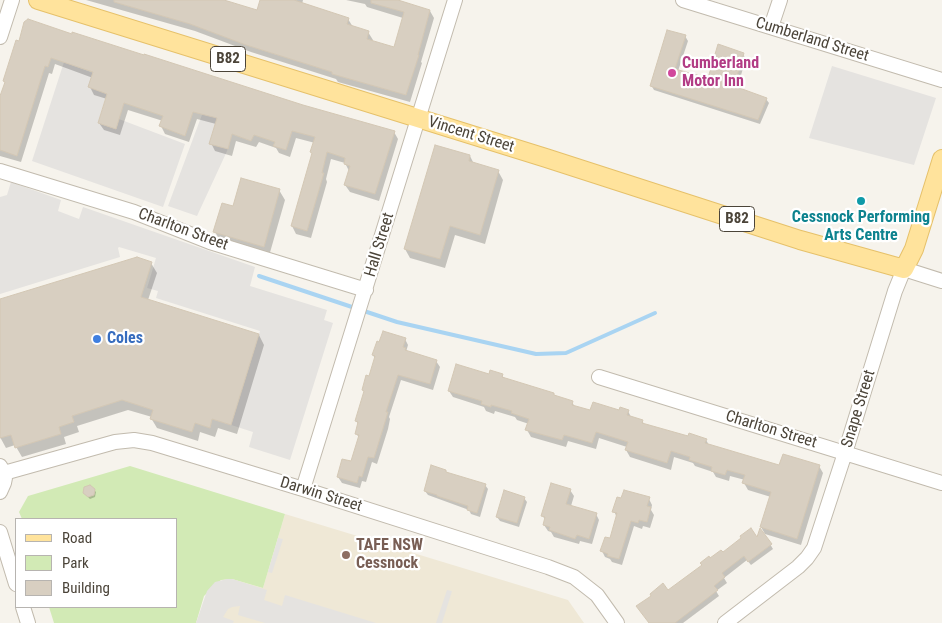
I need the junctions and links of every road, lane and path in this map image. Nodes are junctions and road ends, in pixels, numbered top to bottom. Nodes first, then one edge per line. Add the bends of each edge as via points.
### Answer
1 (12, 0) edge
2 (38, 0) edge
3 (455, 0) edge
4 (683, 0) edge
5 (780, 0) edge
6 (771, 27) junction
7 (0, 37) edge
8 (942, 80) edge
9 (418, 118) junction
10 (942, 159) edge
11 (0, 170) edge
12 (904, 269) junction
13 (942, 281) edge
14 (366, 290) junction
15 (599, 377) dead end
16 (845, 453) junction
17 (2, 469) edge
18 (942, 483) edge
19 (304, 489) junction
20 (0, 492) edge
21 (0, 532) edge
22 (15, 581) edge
23 (23, 608) edge
24 (28, 623) edge
25 (617, 623) edge
26 (725, 623) edge

1 - 7 street
2 - 9 main road, Vincent Street / B82
3 - 9 street, Hall Street
4 - 6 street, Cumberland Street
5 - 6 street
6 - 8 street, Cumberland Street
9 - 12 main road, Vincent Street / B82 via 800,240
9 - 14 street, Hall Street
10 - 12 main road via 914,249
11 - 14 street, Charlton Street via 134,212 210,242
12 - 13 street
12 - 16 street, Snape Street
14 - 19 street, Hall Street
15 - 16 street, Charlton Street
16 - 18 street, Charlton Street
16 - 26 street, Snape Street via 814,548 807,558
17 - 19 street, Darwin Street via 134,440
17 - 20 street via 4,483
19 - 25 street, Darwin Street via 574,577 597,595
21 - 22 street
23 - 24 street

